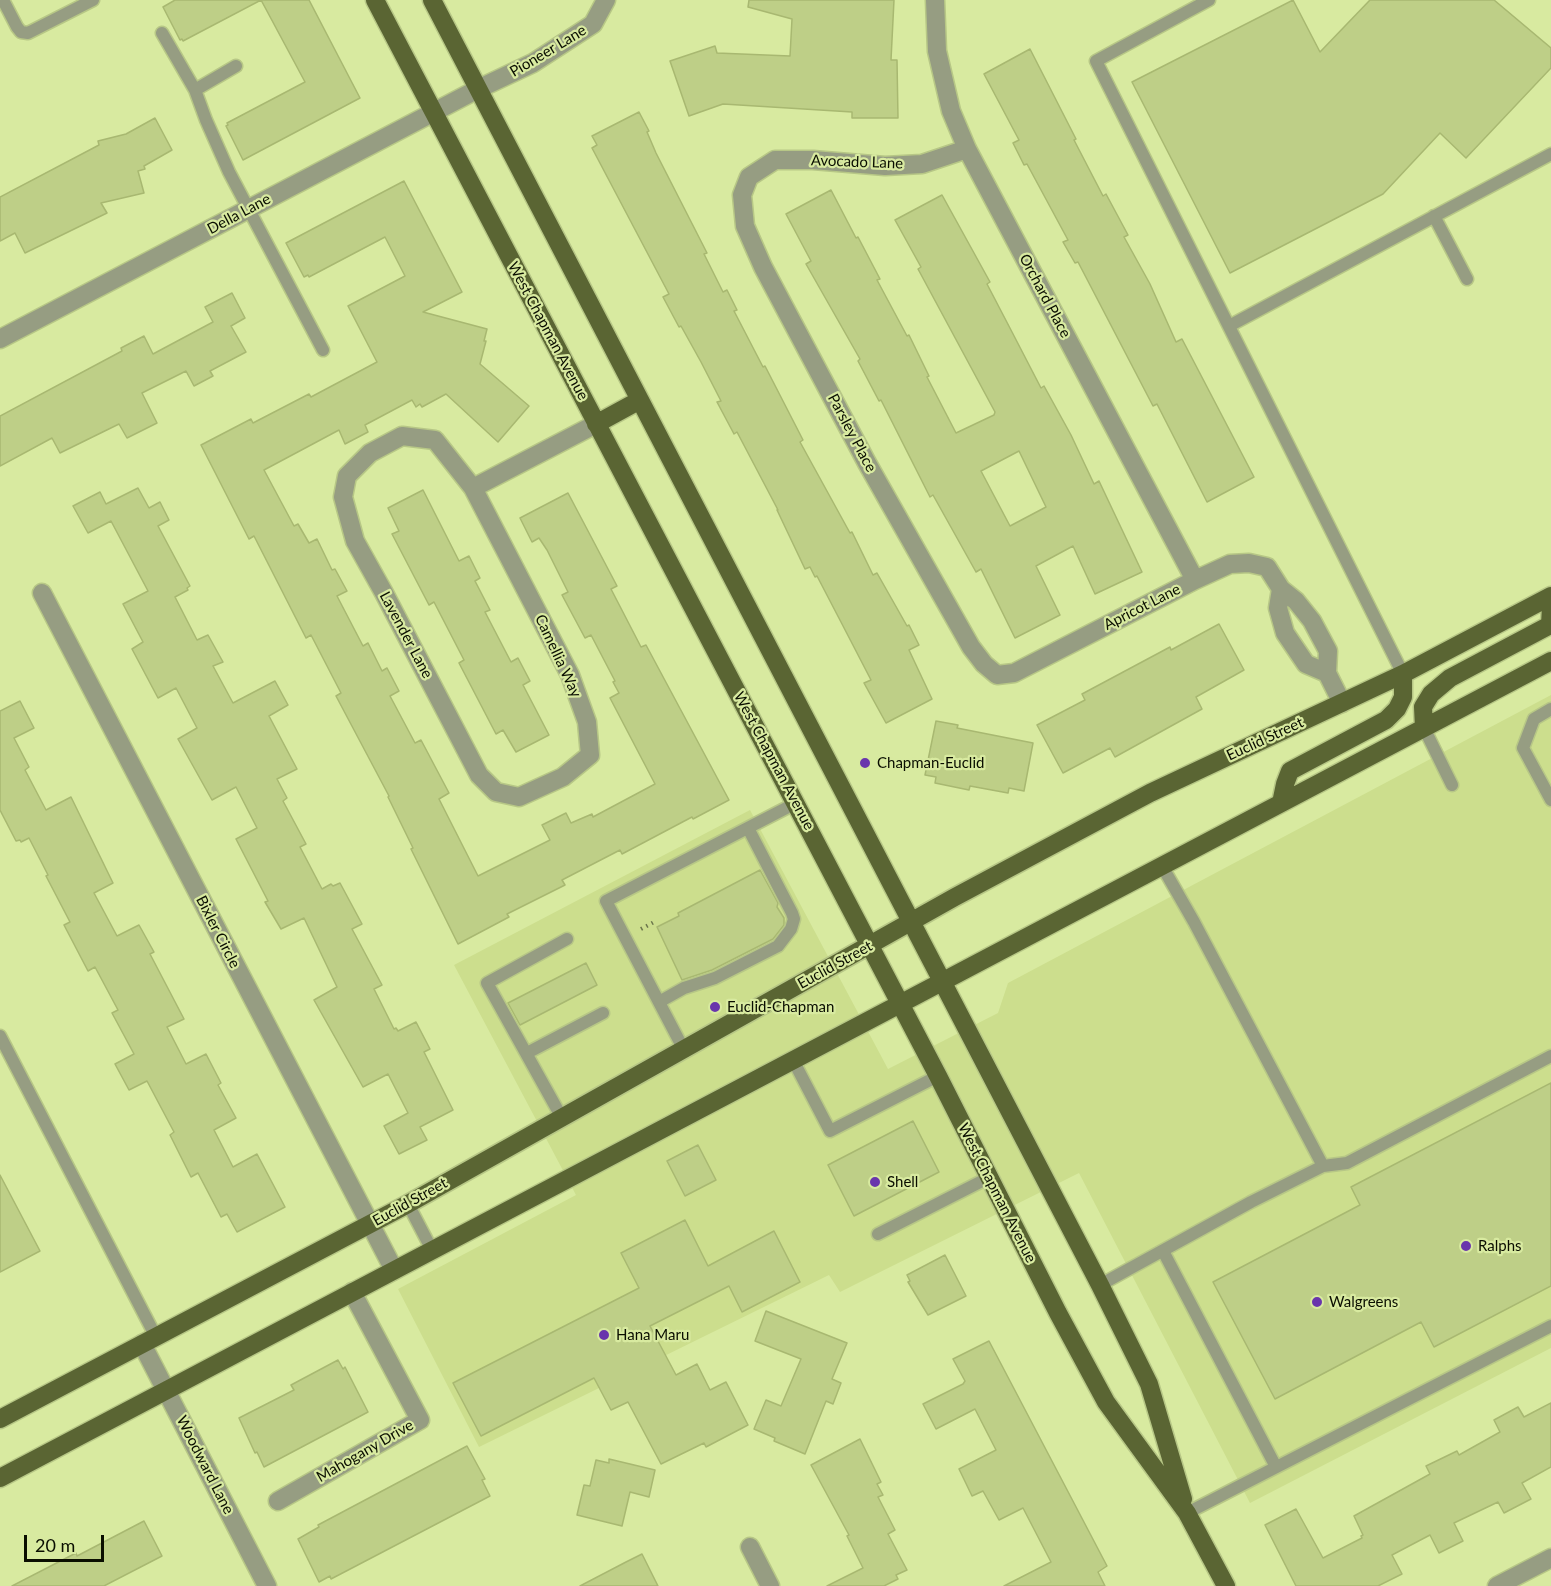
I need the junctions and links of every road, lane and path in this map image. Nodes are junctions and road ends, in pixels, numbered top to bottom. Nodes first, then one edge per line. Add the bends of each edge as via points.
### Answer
1 (3, 0) edge
2 (93, 0) edge
3 (375, 0) edge
4 (432, 0) edge
5 (606, 0) edge
6 (935, 0) edge
7 (1209, 0) edge
8 (162, 33) dead end
9 (236, 66) dead end
10 (478, 89) junction
11 (195, 90) junction
12 (434, 112) junction
13 (967, 149) junction
14 (1551, 154) edge
15 (749, 177) joint
16 (248, 209) junction
17 (1434, 216) junction
18 (1467, 279) dead end
19 (1229, 326) junction
20 (0, 339) edge
21 (323, 350) dead end
22 (640, 400) junction
23 (596, 424) junction
24 (370, 453) joint
25 (473, 488) junction
26 (1195, 580) junction
27 (1281, 589) junction
28 (42, 593) dead end
29 (1551, 596) edge
30 (1551, 606) edge
31 (1551, 662) edge
32 (1327, 673) junction
33 (1403, 674) junction
34 (997, 675) joint
35 (1342, 703) junction
36 (1551, 710) edge
37 (1424, 728) junction
38 (1452, 785) dead end
39 (519, 797) joint
40 (1551, 800) edge
41 (796, 803) junction
42 (1281, 803) junction
43 (748, 828) junction
44 (1162, 866) junction
45 (656, 921) dead end
46 (911, 922) junction
47 (637, 931) dead end
48 (567, 939) dead end
49 (869, 946) junction
50 (942, 982) junction
51 (659, 1002) junction
52 (900, 1004) junction
53 (603, 1013) dead end
54 (0, 1036) edge
55 (684, 1050) junction
56 (527, 1053) junction
57 (1551, 1056) edge
58 (793, 1060) junction
59 (938, 1076) junction
60 (562, 1118) junction
61 (1323, 1166) junction
62 (990, 1177) junction
63 (408, 1204) junction
64 (370, 1224) junction
65 (878, 1234) dead end
66 (432, 1250) junction
67 (1163, 1251) junction
68 (394, 1270) junction
69 (1100, 1285) junction
70 (352, 1292) junction
71 (1551, 1326) edge
72 (149, 1341) junction
73 (167, 1390) junction
74 (0, 1419) edge
75 (1276, 1467) junction
76 (0, 1478) edge
77 (278, 1501) dead end
78 (1187, 1513) junction
79 (750, 1547) dead end
80 (1551, 1558) edge
81 (267, 1586) edge
82 (770, 1586) edge
83 (1226, 1586) edge
84 (1497, 1586) edge

1 - 2 lane via 17,27 28,33
3 - 12 main road, West Chapman Avenue
4 - 10 main road, West Chapman Avenue
5 - 10 street, Pioneer Lane via 593,24 532,63
6 - 13 street, Orchard Place via 937,51 951,111
7 - 19 lane via 1096,61
8 - 11 lane
9 - 11 lane
10 - 12 street, Della Lane
10 - 22 main road, West Chapman Avenue
11 - 16 lane
12 - 16 street, Della Lane
12 - 23 main road, West Chapman Avenue
13 - 15 street, Avocado Lane via 922,164 885,166 813,159 775,160
13 - 26 street, Orchard Place
14 - 17 lane
15 - 34 street, Parsley Place via 742,195 745,226 763,267 867,464 971,646
16 - 20 street, Della Lane
16 - 21 lane
17 - 18 lane
17 - 19 lane
19 - 33 lane
22 - 23 main road
22 - 46 main road, West Chapman Avenue
23 - 25 street
23 - 41 main road, West Chapman Avenue
24 - 25 street, Camellia Way via 402,436 435,440
24 - 39 street, Lavender Lane via 347,476 344,497 355,540 479,774 496,792
25 - 39 street, Camellia Way via 570,675 587,722 590,755 563,777
26 - 27 street, Apricot Lane via 1230,564 1249,562 1267,567
26 - 34 street, Apricot Lane via 1014,674
27 - 32 street, Apricot Lane via 1312,621 1328,651
27 - 32 street via 1278,608 1285,633 1306,664
28 - 64 street, Bixler Circle
29 - 33 main road, Euclid Street
30 - 37 main road via 1550,625 1450,678 1431,694 1423,707
31 - 37 main road
32 - 35 street, Apricot Lane
33 - 35 main road, Euclid Street
33 - 42 main road via 1403,697 1396,710 1386,720 1290,771
35 - 46 main road, Euclid Street via 1150,793
36 - 40 lane via 1534,719 1523,748
37 - 38 lane
37 - 42 main road
41 - 43 lane
41 - 49 main road, West Chapman Avenue
42 - 44 main road
43 - 51 lane via 792,913 791,929 778,946
43 - 51 lane via 606,901
44 - 50 main road
44 - 61 lane
45 - 47 path
46 - 49 main road, Euclid Street
46 - 50 main road, West Chapman Avenue
48 - 56 lane via 487,983
49 - 52 main road, West Chapman Avenue
49 - 55 main road, Euclid Street
50 - 52 main road
50 - 69 main road, West Chapman Avenue
51 - 55 lane
52 - 58 main road
52 - 59 main road, West Chapman Avenue
53 - 56 lane
54 - 72 lane
55 - 60 main road, Euclid Street
56 - 60 lane
57 - 61 lane via 1347,1163
58 - 59 lane via 830,1131
58 - 66 main road
59 - 62 main road, West Chapman Avenue
60 - 63 main road, Euclid Street
61 - 67 lane
62 - 65 lane
62 - 78 main road, West Chapman Avenue via 1106,1402
63 - 64 main road, Euclid Street
63 - 66 lane
64 - 68 street, Bixler Circle
64 - 72 main road, Euclid Street
66 - 68 main road
67 - 69 lane
67 - 75 lane
68 - 70 main road
69 - 78 main road, West Chapman Avenue via 1149,1384
70 - 73 main road
70 - 77 street, Mahogany Drive via 420,1420
71 - 75 lane
72 - 73 street, Woodward Lane
72 - 74 main road, Euclid Street
73 - 76 main road
73 - 81 street, Woodward Lane
75 - 78 lane
78 - 83 main road, West Chapman Avenue
79 - 82 street
80 - 84 street

